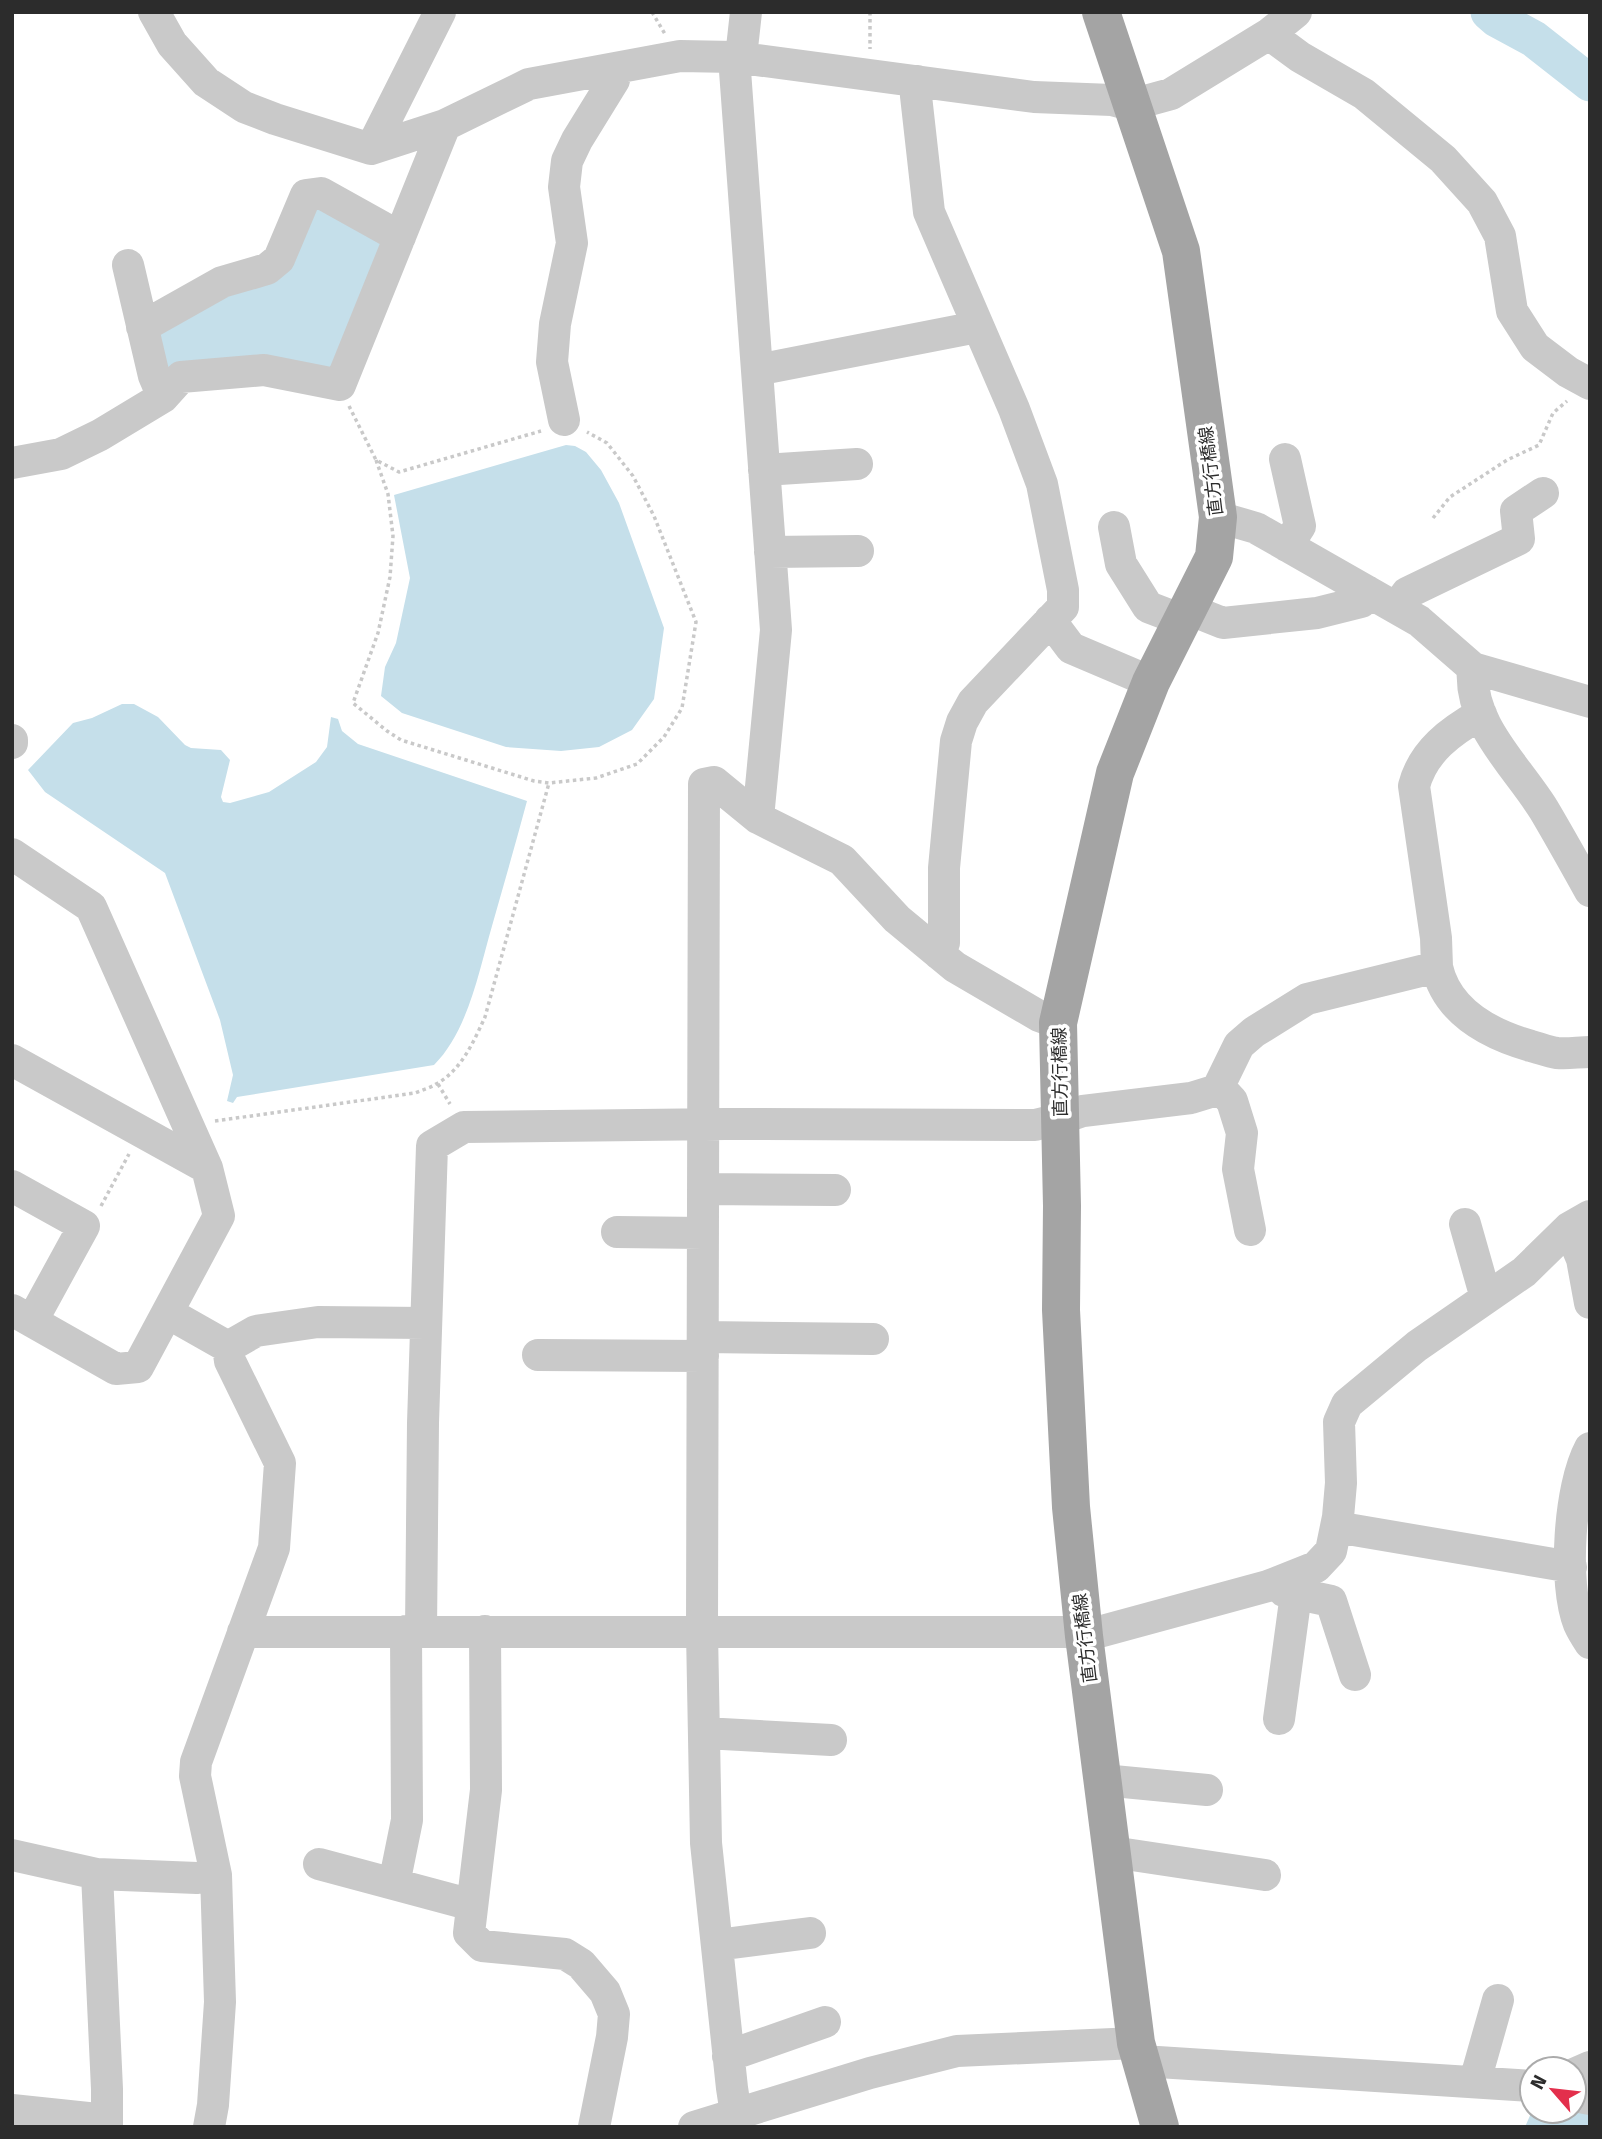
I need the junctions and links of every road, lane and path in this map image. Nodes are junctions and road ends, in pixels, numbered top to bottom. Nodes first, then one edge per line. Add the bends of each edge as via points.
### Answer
1 (154, 12) edge
2 (440, 12) edge
3 (746, 12) edge
4 (870, 12) edge
5 (1101, 12) edge
6 (1280, 21) edge
7 (738, 57) junction
8 (616, 68) junction
9 (870, 75) junction
10 (916, 81) junction
11 (1131, 105) junction
12 (444, 125) junction
13 (371, 149) junction
14 (400, 237) junction
15 (128, 265) dead end
16 (142, 327) junction
17 (977, 327) junction
18 (757, 370) junction
19 (1586, 382) edge
20 (340, 385) junction
21 (163, 397) junction
22 (564, 420) junction
23 (1284, 459) dead end
24 (376, 460) junction
25 (12, 463) edge
26 (857, 464) dead end
27 (764, 471) junction
28 (1543, 493) dead end
29 (1217, 517) junction
30 (1433, 518) dead end
31 (1114, 527) dead end
32 (1287, 546) junction
33 (858, 551) dead end
34 (770, 552) junction
35 (1367, 591) junction
36 (1396, 608) junction
37 (1185, 614) junction
38 (1050, 620) junction
39 (1473, 668) junction
40 (1151, 682) junction
41 (1590, 702) edge
42 (1481, 714) junction
43 (549, 783) junction
44 (758, 818) junction
45 (12, 854) edge
46 (1590, 891) edge
47 (940, 954) junction
48 (1437, 967) junction
49 (1058, 1023) junction
50 (1590, 1052) edge
51 (12, 1060) edge
52 (1219, 1087) junction
53 (1060, 1119) junction
54 (704, 1125) junction
55 (141, 1132) junction
56 (191, 1133) junction
57 (207, 1168) junction
58 (12, 1186) edge
59 (704, 1189) junction
60 (835, 1190) dead end
61 (1580, 1222) edge
62 (1465, 1224) dead end
63 (84, 1226) junction
64 (1250, 1230) dead end
65 (617, 1232) dead end
66 (703, 1233) junction
67 (1486, 1298) junction
68 (1590, 1303) edge
69 (168, 1313) junction
70 (22, 1316) edge
71 (426, 1323) junction
72 (873, 1339) dead end
73 (228, 1347) junction
74 (703, 1347) junction
75 (538, 1355) dead end
76 (1590, 1448) edge
77 (1336, 1527) junction
78 (1571, 1567) junction
79 (1287, 1588) junction
80 (413, 1631) junction
81 (485, 1631) junction
82 (243, 1632) junction
83 (702, 1632) junction
84 (1084, 1636) junction
85 (1590, 1643) edge
86 (1355, 1675) dead end
87 (1279, 1719) dead end
88 (704, 1733) junction
89 (831, 1740) dead end
90 (1103, 1780) junction
91 (1207, 1790) dead end
92 (1112, 1852) junction
93 (12, 1855) edge
94 (319, 1864) dead end
95 (97, 1874) junction
96 (216, 1875) junction
97 (1265, 1875) dead end
98 (394, 1884) junction
99 (472, 1905) junction
100 (810, 1933) dead end
101 (716, 1945) junction
102 (1497, 2000) dead end
103 (825, 2022) dead end
104 (1139, 2052) junction
105 (729, 2056) junction
106 (1475, 2081) junction
107 (1518, 2085) edge
108 (12, 2110) edge
109 (736, 2114) junction
110 (107, 2123) edge
111 (209, 2127) edge
112 (594, 2127) edge
113 (694, 2127) edge
114 (1160, 2127) edge

1 - 13 street via 172,44 206,82 244,107
2 - 13 street
3 - 7 street
4 - 9 path
5 - 11 main road, 直方行橋線
6 - 11 street via 1171,94
6 - 19 street via 1300,57 1364,94 1443,159 1482,202 1500,236 1512,311 1535,346
7 - 8 street via 680,56
7 - 9 street
7 - 18 street
8 - 12 street via 529,84
8 - 22 street via 614,80 567,161 564,187 572,243 552,362
9 - 10 street
10 - 11 street
10 - 17 street via 929,212
11 - 29 main road, 直方行橋線 via 1181,251
12 - 13 street
12 - 14 street
14 - 16 street via 321,193 306,195 279,258 267,269 222,282
14 - 20 street
15 - 16 street
16 - 21 street
17 - 18 street
17 - 38 street via 1042,484 1063,590 1063,607
18 - 27 street
19 - 30 path via 1553,413 1539,445 1450,497
20 - 21 street via 264,370 181,377
20 - 24 path
21 - 25 street via 61,454
22 - 24 path via 558,426 399,472
22 - 43 path via 607,443 633,476 696,622 682,708 664,737 637,764 596,778
23 - 32 street via 1300,526
24 - 43 path via 388,494 393,536 390,577 378,633 353,703 401,740
26 - 27 street
27 - 34 street
28 - 36 street via 1516,511 1519,539 1407,593
29 - 32 street via 1256,528
29 - 37 main road, 直方行橋線 via 1214,557
31 - 37 street via 1121,564 1148,607
32 - 35 street
33 - 34 street
34 - 44 street via 776,629
35 - 36 street
35 - 37 street via 1361,602 1317,613 1223,623
36 - 39 street via 1419,621
37 - 40 main road, 直方行橋線
38 - 40 street via 1070,648
38 - 47 street via 973,702 962,722 956,741
39 - 41 street
39 - 42 street via 1471,687
40 - 49 main road, 直方行橋線 via 1115,773
42 - 46 street via 1488,733 1543,809
42 - 48 street via 1442,740 1418,771 1414,786
43 - 56 path via 485,1017 467,1054 449,1075 415,1093 217,1120
44 - 47 street via 842,860 897,919
44 - 54 street via 714,782 704,784
45 - 56 street via 91,907
47 - 49 street via 955,967
48 - 50 street via 1441,984 1483,1028 1556,1053
48 - 52 street via 1307,999 1240,1045
49 - 53 main road, 直方行橋線
51 - 55 street
52 - 53 street via 1191,1098 1083,1111
52 - 64 street via 1232,1101 1242,1133 1238,1169
53 - 54 street via 1035,1125
53 - 84 main road, 直方行橋線 via 1061,1310 1071,1507
54 - 59 street
54 - 71 street via 464,1127 432,1146
55 - 57 street
55 - 63 path via 94,1219
56 - 57 street
57 - 69 street via 219,1216
58 - 63 street
59 - 60 street
59 - 66 street
61 - 67 street via 1524,1272
61 - 68 street
62 - 67 street
63 - 70 street
65 - 66 street
66 - 74 street
67 - 77 street via 1417,1346 1347,1404 1339,1422 1341,1483
69 - 70 street via 138,1367 116,1369
69 - 73 street
71 - 73 street via 318,1322 256,1331
71 - 80 street
72 - 74 street
73 - 82 street via 230,1361 280,1463 274,1548
74 - 75 street
74 - 83 street
76 - 78 street via 1573,1499
77 - 78 street
77 - 79 street via 1331,1551
78 - 85 street via 1570,1586 1579,1625
79 - 84 street
79 - 86 street via 1331,1601
79 - 87 street
80 - 81 street
80 - 82 street
80 - 98 street via 407,1820
81 - 83 street
81 - 99 street via 486,1790
82 - 96 street via 196,1762
83 - 84 street via 1067,1632
83 - 88 street
84 - 90 main road, 直方行橋線
88 - 89 street
88 - 101 street via 706,1843
90 - 91 street
90 - 92 main road, 直方行橋線
92 - 97 street
92 - 104 main road, 直方行橋線
93 - 95 street
94 - 98 street
95 - 96 street
95 - 110 street
96 - 111 street via 220,2002
98 - 99 street
99 - 112 street via 469,1933 482,1945 565,1954 581,1964 605,1992 614,2014
100 - 101 street
101 - 105 street
102 - 106 street
103 - 105 street
104 - 106 street
104 - 109 street via 957,2051
104 - 114 main road, 直方行橋線
105 - 109 street
106 - 107 street
108 - 110 street
109 - 113 street

